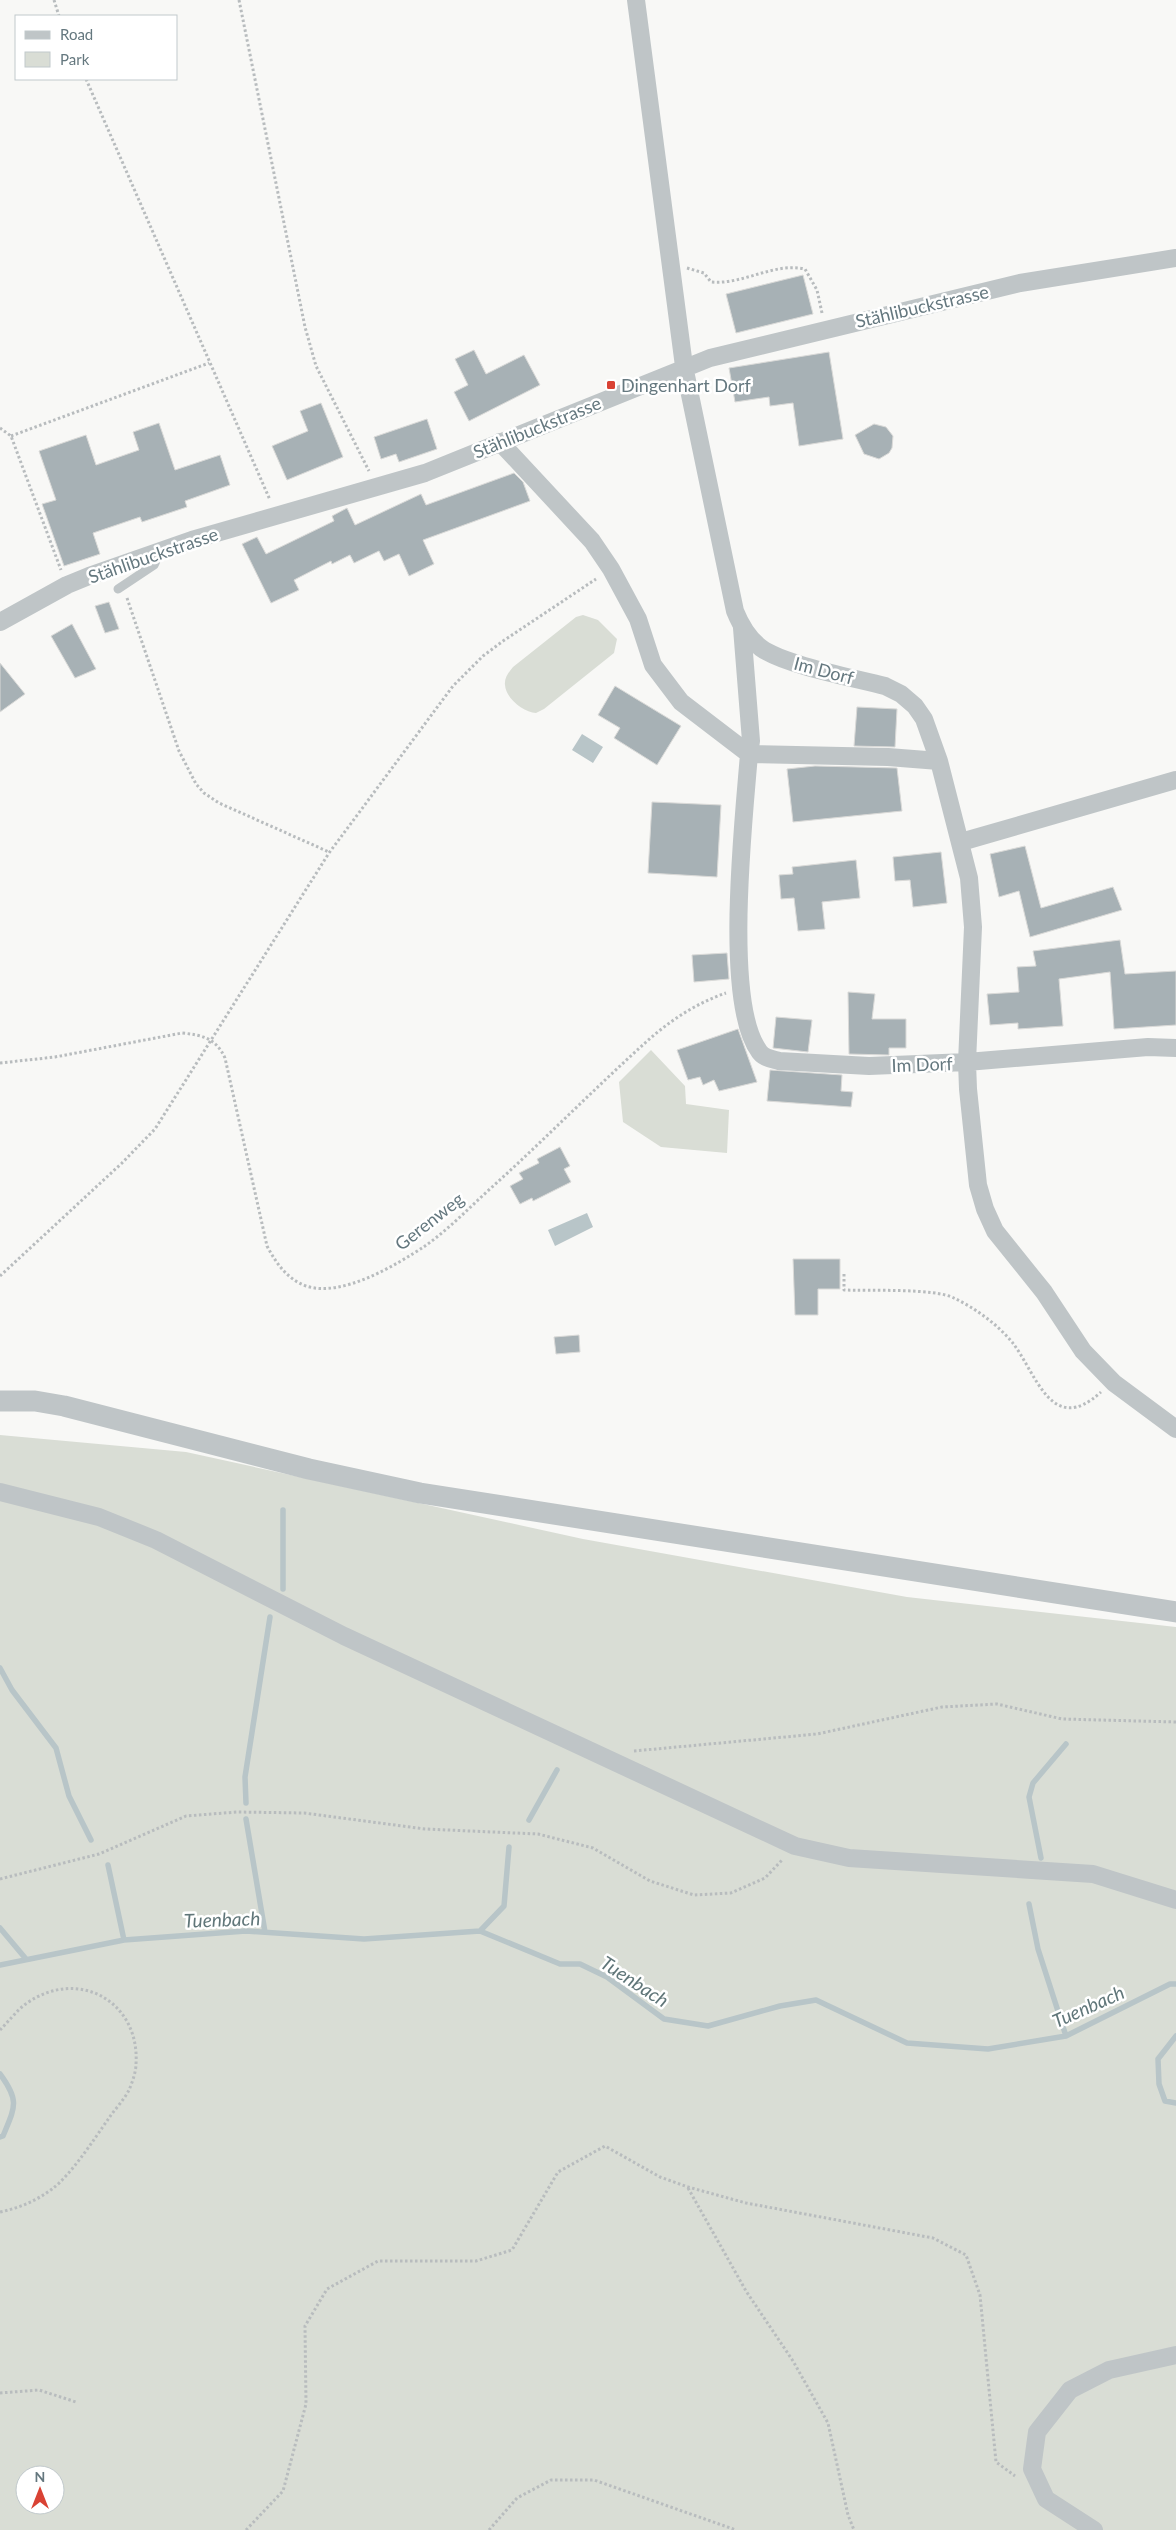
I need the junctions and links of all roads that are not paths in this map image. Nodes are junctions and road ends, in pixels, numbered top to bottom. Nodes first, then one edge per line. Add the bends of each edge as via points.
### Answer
1 (636, 0) edge
2 (1176, 258) edge
3 (684, 366) junction
4 (500, 442) junction
5 (161, 550) junction
6 (120, 587) road end
7 (0, 622) edge
8 (742, 628) junction
9 (749, 754) junction
10 (939, 761) junction
11 (1176, 780) edge
12 (961, 842) junction
13 (1176, 1048) edge
14 (967, 1062) junction
15 (0, 1401) edge
16 (1176, 1429) edge
17 (0, 1492) edge
18 (1176, 1612) edge
19 (1176, 1900) edge
20 (1176, 2355) edge
21 (1094, 2530) edge

1 - 3 street, Im Dorf
2 - 3 street, Stählibuckstrasse via 1020,283
3 - 4 street, Stählibuckstrasse
3 - 8 street, Im Dorf via 735,611
4 - 5 street, Stählibuckstrasse via 425,473 378,488
4 - 9 street via 592,541 638,619 653,665 681,702
5 - 6 lane via 154,566
5 - 7 street, Stählibuckstrasse via 67,585
8 - 9 street, Im Dorf via 751,741
8 - 10 street, Im Dorf via 761,648 774,656 885,686 901,694 924,719
9 - 10 street
9 - 14 street, Im Dorf via 741,861 741,990 750,1035 760,1053 768,1059 870,1066
10 - 12 street, Im Dorf
11 - 12 street
12 - 14 street, Im Dorf via 969,878 973,927
13 - 14 street via 1098,1050
14 - 16 street via 978,1185 995,1231 1044,1292 1083,1351 1111,1380
15 - 18 street via 35,1401 64,1406 309,1469 420,1493
17 - 19 street via 99,1517 156,1540 344,1636 795,1846 849,1858 1094,1874
20 - 21 street via 1109,2370 1070,2390 1037,2432 1032,2469 1046,2499

